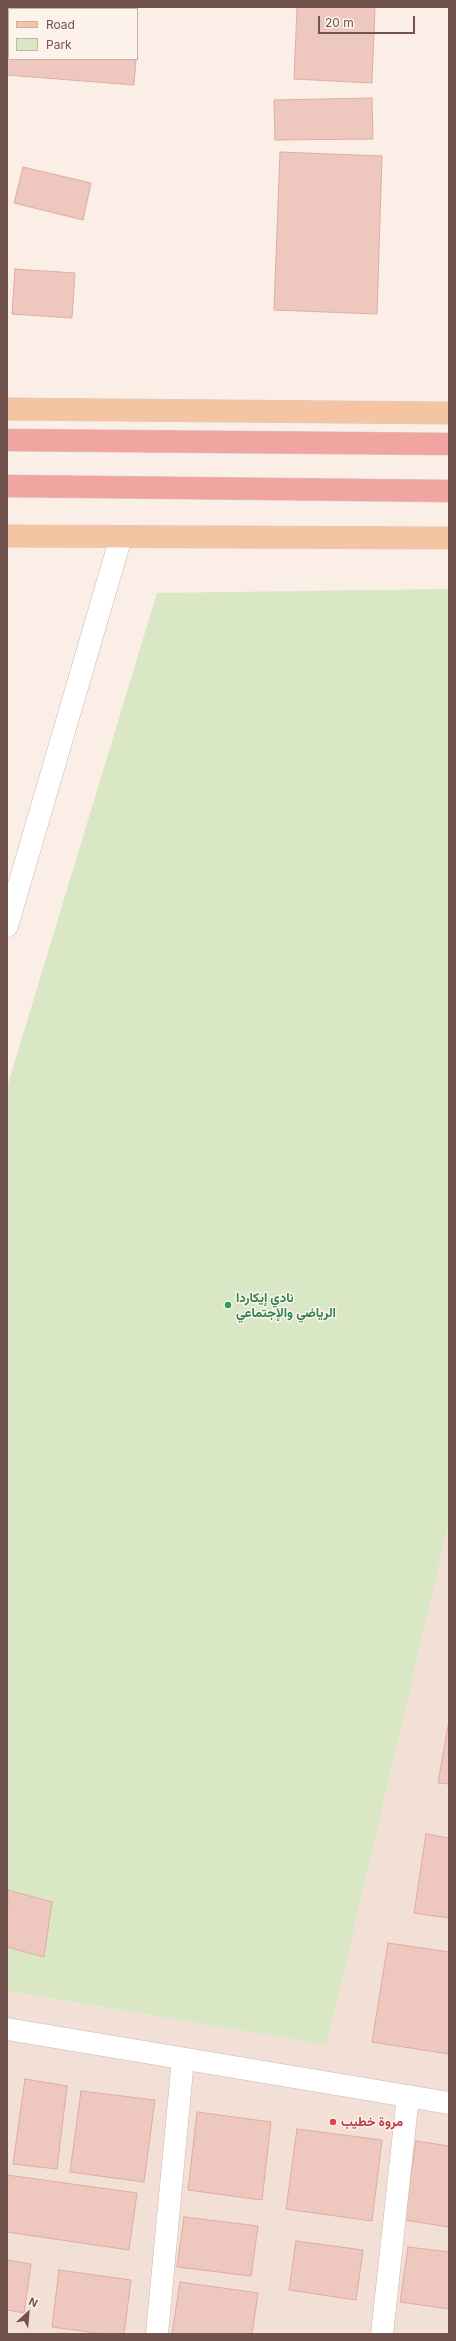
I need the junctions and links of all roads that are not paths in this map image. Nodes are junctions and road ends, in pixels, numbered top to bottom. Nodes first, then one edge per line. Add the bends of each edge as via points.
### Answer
1 (7, 409) edge
2 (449, 413) edge
3 (7, 440) edge
4 (449, 444) edge
5 (7, 486) edge
6 (449, 491) edge
7 (7, 536) edge
8 (121, 537) junction
9 (449, 538) edge
10 (7, 926) edge
11 (7, 2029) edge
12 (184, 2059) junction
13 (408, 2096) junction
14 (449, 2103) edge
15 (157, 2334) edge
16 (382, 2334) edge

1 - 2 main road
3 - 4 highway
5 - 6 highway
7 - 8 main road
8 - 9 main road
8 - 10 street
11 - 12 street
12 - 13 street
12 - 15 street
13 - 14 street
13 - 16 street

